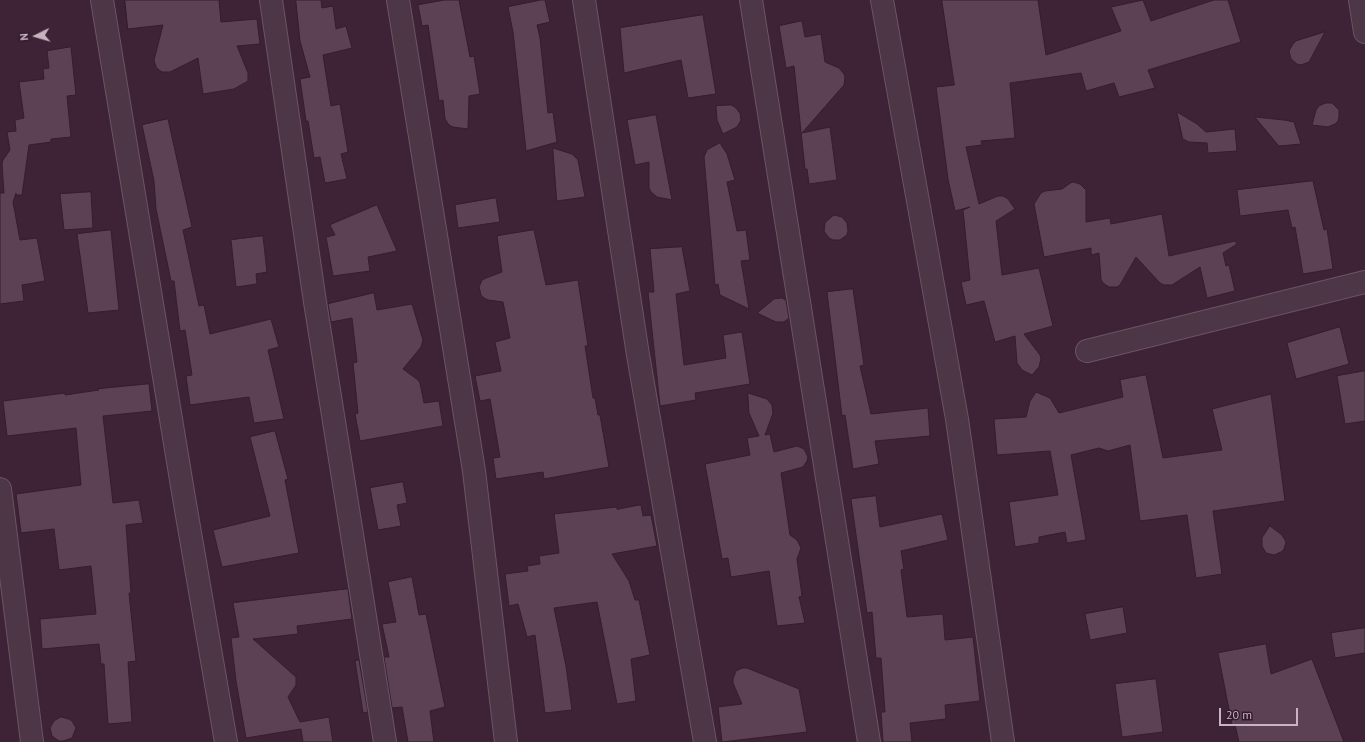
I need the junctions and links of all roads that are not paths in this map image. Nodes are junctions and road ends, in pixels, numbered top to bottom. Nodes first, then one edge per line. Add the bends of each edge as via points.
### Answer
1 (102, 0) edge
2 (271, 0) edge
3 (398, 0) edge
4 (584, 0) edge
5 (751, 0) edge
6 (882, 0) edge
7 (1360, 0) edge
8 (1365, 32) edge
9 (1365, 282) edge
10 (1087, 351) dead end
11 (0, 489) edge
12 (32, 742) edge
13 (226, 742) edge
14 (385, 742) edge
15 (506, 742) edge
16 (705, 742) edge
17 (869, 742) edge
18 (1003, 742) edge

1 - 13 street
2 - 14 street via 315,302
3 - 15 street via 474,471
4 - 16 street via 638,355
5 - 17 street
6 - 18 street via 957,419
7 - 8 street
9 - 10 street
11 - 12 street

